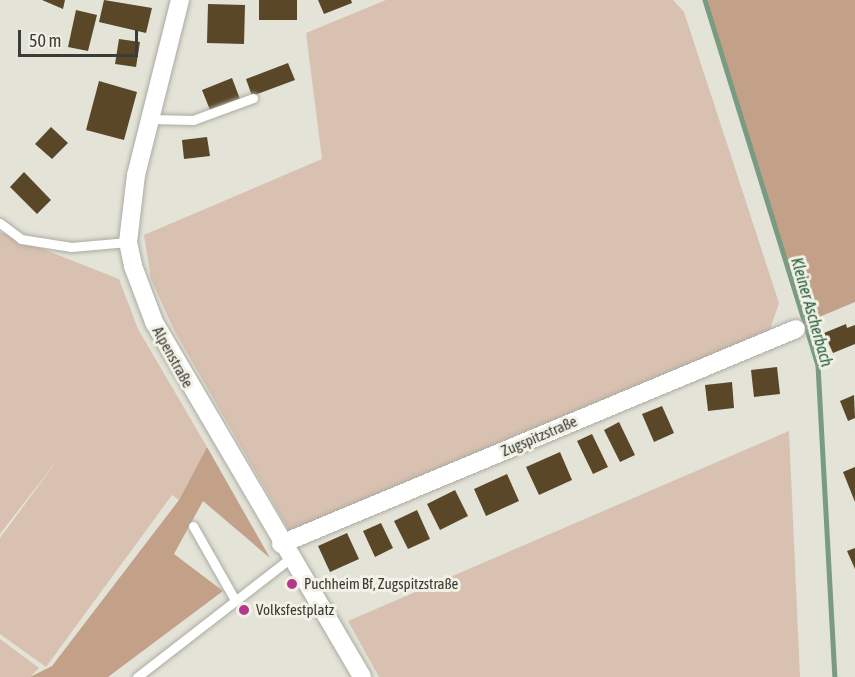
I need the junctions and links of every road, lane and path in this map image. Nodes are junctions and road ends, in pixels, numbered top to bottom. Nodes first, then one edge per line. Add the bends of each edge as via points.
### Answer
1 (180, 0) edge
2 (253, 98) dead end
3 (150, 119) junction
4 (0, 223) edge
5 (128, 242) junction
6 (796, 328) dead end
7 (193, 526) dead end
8 (285, 552) junction
9 (235, 600) junction
10 (356, 674) edge
11 (137, 677) edge

1 - 3 street, Alpenstraße
2 - 3 lane via 193,120
3 - 5 street, Alpenstraße
4 - 5 lane via 21,239 71,247
5 - 8 street, Alpenstraße via 154,322
6 - 8 street, Zugspitzstraße
7 - 9 lane
8 - 9 lane
8 - 10 street, Alpenstraße
9 - 11 lane

